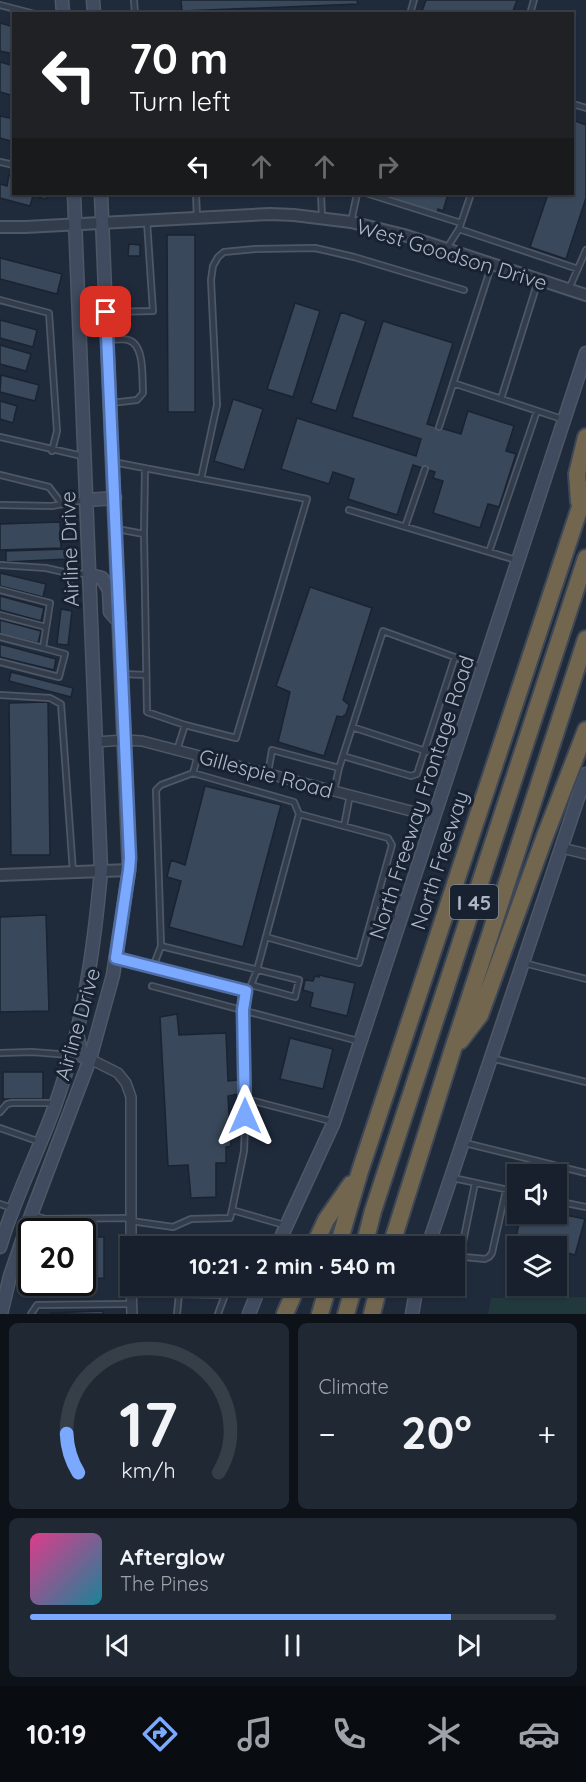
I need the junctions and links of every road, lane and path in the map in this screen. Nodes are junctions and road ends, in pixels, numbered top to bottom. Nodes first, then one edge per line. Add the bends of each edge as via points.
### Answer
1 (0, 5) edge
2 (27, 12) edge
3 (74, 195) edge
4 (101, 195) edge
5 (196, 195) edge
6 (321, 195) edge
7 (357, 195) edge
8 (372, 195) edge
9 (471, 195) edge
10 (322, 217) junction
11 (197, 218) junction
12 (147, 221) junction
13 (351, 222) junction
14 (102, 223) junction
15 (461, 223) junction
16 (76, 224) junction
17 (0, 227) edge
18 (459, 229) junction
19 (447, 249) junction
20 (586, 250) edge
21 (492, 264) junction
22 (578, 269) junction
23 (538, 279) junction
24 (464, 290) dead end
25 (569, 290) junction
26 (586, 295) edge
27 (0, 300) edge
28 (106, 312) junction
29 (108, 340) junction
30 (586, 353) edge
31 (453, 383) junction
32 (501, 399) junction
33 (111, 403) junction
34 (537, 411) junction
35 (564, 420) junction
36 (439, 428) dead end
37 (0, 437) edge
38 (586, 437) edge
39 (52, 451) junction
40 (85, 457) junction
41 (113, 462) junction
42 (145, 468) junction
43 (425, 469) dead end
44 (0, 474) edge
45 (201, 479) junction
46 (586, 489) edge
47 (115, 498) junction
48 (87, 500) junction
49 (62, 504) junction
50 (0, 505) edge
51 (349, 510) dead end
52 (579, 510) junction
53 (405, 527) junction
54 (116, 529) junction
55 (144, 534) junction
56 (489, 552) junction
57 (586, 558) edge
58 (518, 561) junction
59 (0, 565) edge
60 (68, 573) junction
61 (90, 575) junction
62 (0, 590) edge
63 (71, 602) dead end
64 (0, 615) edge
65 (120, 623) junction
66 (46, 627) junction
67 (0, 637) edge
68 (586, 639) edge
69 (43, 648) junction
70 (455, 657) junction
71 (0, 662) edge
72 (483, 668) junction
73 (122, 674) junction
74 (146, 675) junction
75 (0, 694) edge
76 (185, 725) junction
77 (352, 727) junction
78 (586, 730) edge
79 (124, 740) junction
80 (96, 742) junction
81 (177, 750) junction
82 (424, 751) junction
83 (198, 755) junction
84 (343, 756) junction
85 (453, 760) junction
86 (339, 768) junction
87 (193, 773) junction
88 (267, 773) junction
89 (586, 774) edge
90 (334, 791) junction
91 (350, 795) junction
92 (299, 814) junction
93 (434, 817) junction
94 (344, 826) junction
95 (562, 848) junction
96 (586, 854) edge
97 (129, 870) junction
98 (101, 871) junction
99 (73, 872) junction
100 (0, 875) edge
101 (408, 898) junction
102 (376, 902) junction
103 (400, 922) junction
104 (266, 937) junction
105 (161, 946) junction
106 (116, 958) junction
107 (524, 963) junction
108 (153, 968) junction
109 (257, 970) junction
110 (586, 979) edge
111 (251, 985) junction
112 (152, 986) dead end
113 (246, 991) junction
114 (243, 1010) junction
115 (77, 1032) junction
116 (361, 1041) junction
117 (452, 1052) junction
118 (0, 1053) edge
119 (70, 1055) junction
120 (491, 1058) junction
121 (90, 1059) junction
122 (586, 1082) edge
123 (246, 1099) junction
124 (56, 1104) junction
125 (0, 1112) edge
126 (334, 1122) junction
127 (0, 1128) edge
128 (40, 1142) junction
129 (462, 1142) junction
130 (360, 1171) junction
131 (586, 1173) edge
132 (450, 1177) junction
133 (475, 1183) junction
134 (506, 1190) joint
135 (567, 1203) edge
136 (0, 1204) edge
137 (586, 1207) edge
138 (13, 1209) junction
139 (232, 1210) junction
140 (31, 1215) junction
141 (131, 1220) junction
142 (287, 1226) junction
143 (131, 1236) edge
144 (282, 1236) edge
145 (319, 1236) edge
146 (341, 1236) edge
147 (367, 1236) edge
148 (394, 1236) edge
149 (431, 1236) edge
150 (462, 1236) edge
151 (0, 1248) edge
152 (465, 1258) edge
153 (131, 1296) edge
154 (256, 1296) edge
155 (293, 1296) edge
156 (325, 1296) edge
157 (351, 1296) edge
158 (376, 1296) edge
159 (415, 1296) edge
160 (131, 1304) junction
161 (1, 1314) edge
162 (31, 1314) edge
163 (132, 1314) edge
164 (177, 1314) edge
165 (218, 1314) edge
166 (249, 1314) edge
167 (285, 1314) edge
168 (320, 1314) edge
169 (346, 1314) edge
170 (372, 1314) edge
171 (412, 1314) edge

1 - 2 lane
3 - 16 main road, Airline Drive
4 - 14 main road, Airline Drive
5 - 11 lane
6 - 10 lane
7 - 13 lane
8 - 15 lane
9 - 15 lane
10 - 11 street, West Goodson Drive via 270,214
10 - 13 street, West Goodson Drive
11 - 12 street, West Goodson Drive
12 - 14 street, West Goodson Drive
12 - 28 lane via 153,311
13 - 19 street, West Goodson Drive
14 - 16 street, West Goodson Drive
14 - 28 main road, Airline Drive
15 - 18 lane
16 - 17 street, West Goodson Drive
16 - 40 main road, Airline Drive
18 - 19 lane
18 - 22 lane
19 - 21 street, West Goodson Drive
20 - 22 lane
21 - 23 street, West Goodson Drive
21 - 31 lane
22 - 25 lane
23 - 25 street, West Goodson Drive
23 - 32 lane
24 - 45 lane via 315,248 224,252 213,266 211,280 217,405
25 - 26 street, West Goodson Drive
27 - 39 lane via 49,313 57,431
28 - 29 main road, Airline Drive
29 - 33 main road, Airline Drive
29 - 33 lane via 135,342 140,351 143,393 136,400
30 - 35 main road, North Freeway Frontage Road
31 - 32 lane
31 - 36 lane
32 - 34 lane
33 - 41 main road, Airline Drive
34 - 35 lane
34 - 56 lane
35 - 58 main road, North Freeway Frontage Road
37 - 39 lane
38 - 52 highway via 577,474
39 - 40 lane
40 - 48 main road, Airline Drive
41 - 42 lane
41 - 47 main road, Airline Drive
42 - 45 lane
42 - 55 lane
43 - 53 lane
44 - 49 lane via 49,487
45 - 76 lane via 307,499 236,738
46 - 52 highway, North Freeway / I 45
47 - 48 main road
47 - 54 main road, Airline Drive
48 - 49 lane
48 - 61 main road, Airline Drive
49 - 50 lane
51 - 53 lane
52 - 130 highway, North Freeway / I 45
53 - 56 lane
54 - 55 lane
54 - 65 main road, Airline Drive
55 - 74 lane
56 - 58 lane
57 - 147 highway, I 45
58 - 72 main road, North Freeway Frontage Road
59 - 60 lane
60 - 61 lane
60 - 63 lane
61 - 65 main road via 102,578 109,590 110,612
61 - 80 main road, Airline Drive
62 - 66 lane via 50,603
64 - 66 lane
65 - 73 main road, Airline Drive
66 - 69 lane
67 - 69 lane
68 - 117 highway, I 45
69 - 71 lane via 65,654 59,677
70 - 72 lane
70 - 77 lane via 383,631
70 - 82 lane
72 - 85 main road, North Freeway Frontage Road
73 - 74 lane
73 - 79 main road, Airline Drive
74 - 76 lane via 147,712
75 - 99 lane via 50,698 61,704
76 - 81 lane
77 - 82 lane
77 - 84 lane
78 - 117 highway via 480,1015
79 - 80 street, Gillespie Road
79 - 81 street, Gillespie Road
79 - 97 main road, Airline Drive
80 - 98 main road, Airline Drive
81 - 83 street, Gillespie Road
82 - 84 lane via 414,776
82 - 85 lane
83 - 87 lane
83 - 88 street, Gillespie Road
84 - 86 lane
85 - 93 main road, North Freeway Frontage Road
86 - 88 lane via 272,750
86 - 90 lane
87 - 92 lane via 294,802
87 - 105 lane via 156,790
88 - 90 street, Gillespie Road
89 - 95 main road
90 - 91 street, Gillespie Road
91 - 93 street, Gillespie Road
91 - 94 lane
92 - 94 lane
92 - 104 lane
93 - 101 main road, North Freeway Frontage Road
94 - 102 lane via 388,838 392,845
95 - 96 street
95 - 107 main road
97 - 98 street
97 - 106 main road, Airline Drive
98 - 99 street
98 - 115 main road, Airline Drive via 91,962
99 - 100 street
101 - 102 lane
101 - 103 main road, North Freeway Frontage Road
102 - 103 lane
102 - 104 lane via 358,963
103 - 116 main road, North Freeway Frontage Road
104 - 109 lane
105 - 108 lane
105 - 109 lane
106 - 108 lane
106 - 121 main road, Airline Drive
107 - 110 lane
107 - 120 main road
108 - 113 lane
109 - 111 lane
109 - 111 lane via 299,980 295,997
111 - 113 lane
112 - 114 lane
113 - 114 lane
114 - 116 lane
114 - 123 lane
115 - 119 main road, Airline Drive
115 - 121 main road via 82,1056
116 - 126 main road, North Freeway Frontage Road
117 - 148 highway, I 45
118 - 119 lane
119 - 124 main road, Airline Drive
120 - 122 lane
120 - 129 main road
121 - 140 main road, Airline Drive
121 - 141 street via 118,1073 131,1097
123 - 126 lane
123 - 139 lane via 244,1151
124 - 125 lane via 12,1103
124 - 128 main road, Airline Drive
126 - 142 main road, North Freeway Frontage Road
127 - 128 lane
128 - 138 main road, Airline Drive
129 - 131 lane
129 - 132 main road
130 - 145 highway
130 - 146 highway, North Freeway / I 45
132 - 133 lane
132 - 149 main road
133 - 134 lane
133 - 150 lane
134 - 152 lane via 489,1257
135 - 137 lane
136 - 138 lane
138 - 140 main road
138 - 151 main road, Airline Drive
139 - 141 lane via 230,1218 191,1219 173,1227
139 - 142 lane
140 - 141 lane via 46,1219
140 - 161 main road, Airline Drive
141 - 143 street
142 - 144 main road, North Freeway Frontage Road
153 - 160 street
154 - 166 main road
155 - 167 highway
156 - 168 highway
157 - 169 highway
158 - 170 highway
159 - 171 main road
160 - 162 lane via 37,1305
160 - 163 street
164 - 165 lane via 179,1294 225,1295

